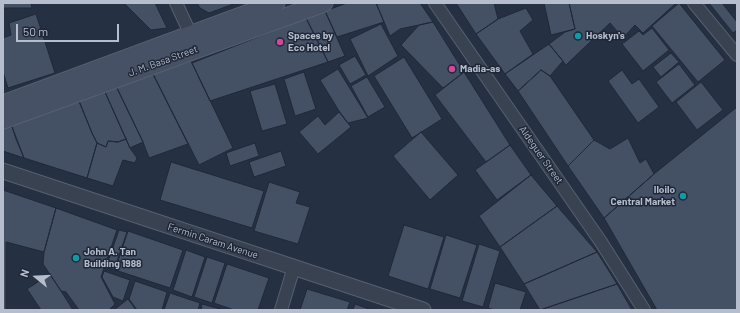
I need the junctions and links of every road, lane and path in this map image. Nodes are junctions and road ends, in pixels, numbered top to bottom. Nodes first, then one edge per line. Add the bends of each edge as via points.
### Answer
1 (176, 3) edge
2 (276, 3) edge
3 (324, 3) edge
4 (435, 3) edge
5 (694, 3) edge
6 (191, 35) junction
7 (737, 55) edge
8 (3, 104) edge
9 (3, 120) edge
10 (3, 171) edge
11 (294, 268) junction
12 (281, 310) edge
13 (423, 310) edge
14 (644, 310) edge

1 - 6 street
2 - 6 main road, J. M. Basa Street
3 - 9 main road, J. M. Basa Street
4 - 14 street, Aldeguer Street via 601,242
5 - 7 street
6 - 8 main road, J. M. Basa Street
10 - 11 street, Fermin Caram Avenue
11 - 12 street
11 - 13 street, Fermin Caram Avenue

